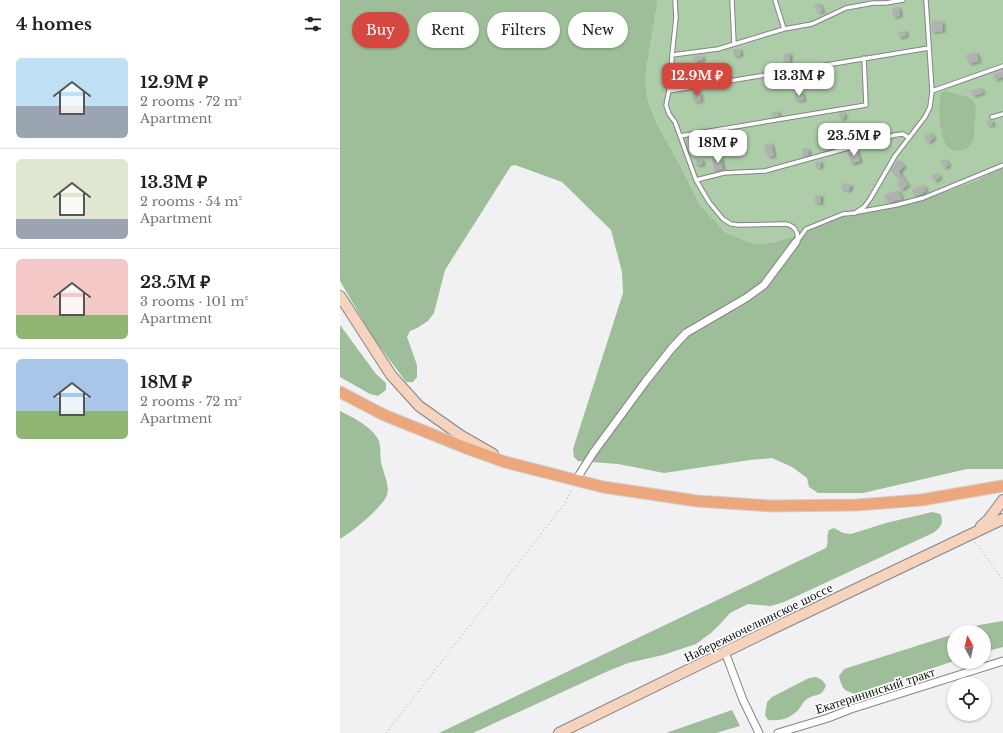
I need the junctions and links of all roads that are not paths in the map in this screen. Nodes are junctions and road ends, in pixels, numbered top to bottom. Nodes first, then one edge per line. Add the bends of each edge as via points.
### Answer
1 (675, 0) edge
2 (732, 0) edge
3 (775, 0) edge
4 (903, 0) edge
5 (926, 0) edge
6 (784, 29) junction
7 (734, 44) junction
8 (929, 48) junction
9 (672, 55) junction
10 (864, 58) junction
11 (1003, 66) edge
12 (669, 90) junction
13 (932, 91) junction
14 (1003, 114) edge
15 (992, 117) dead end
16 (680, 136) junction
17 (909, 138) junction
18 (1003, 165) edge
19 (696, 180) junction
20 (855, 213) junction
21 (796, 242) junction
22 (340, 296) edge
23 (340, 392) edge
24 (505, 462) junction
25 (576, 480) junction
26 (1003, 486) edge
27 (1003, 500) edge
28 (1003, 519) edge
29 (970, 535) junction
30 (725, 652) junction
31 (1003, 661) edge
32 (559, 733) edge
33 (759, 733) edge
34 (778, 733) edge

1 - 9 lane
2 - 7 lane
3 - 6 lane
4 - 6 lane via 872,2 846,8 812,24
5 - 8 lane
6 - 7 lane
7 - 9 lane via 718,49
8 - 10 lane
8 - 13 lane
9 - 12 lane
10 - 12 lane
10 - 16 lane via 866,105
11 - 13 lane
12 - 16 lane via 666,105 668,114 675,122
13 - 17 lane via 930,107
14 - 15 lane
16 - 19 lane
17 - 19 lane via 903,134 896,135 765,171 724,173
17 - 20 lane via 895,156 870,199
18 - 20 lane via 923,198
19 - 21 lane via 708,202 731,224 791,225 798,232
20 - 21 lane via 843,214 806,229
21 - 25 street via 764,285 686,333 672,348 593,453
22 - 24 main road via 391,375 419,406
23 - 24 main road via 384,415
24 - 25 main road
25 - 26 main road via 602,487 697,501 771,506 857,505 921,500
27 - 29 main road via 988,520
28 - 29 main road
29 - 30 main road, Набережночелнинское шоссе
30 - 32 main road, Набережночелнинское шоссе
30 - 33 street
31 - 34 street, Екатерининский тракт

